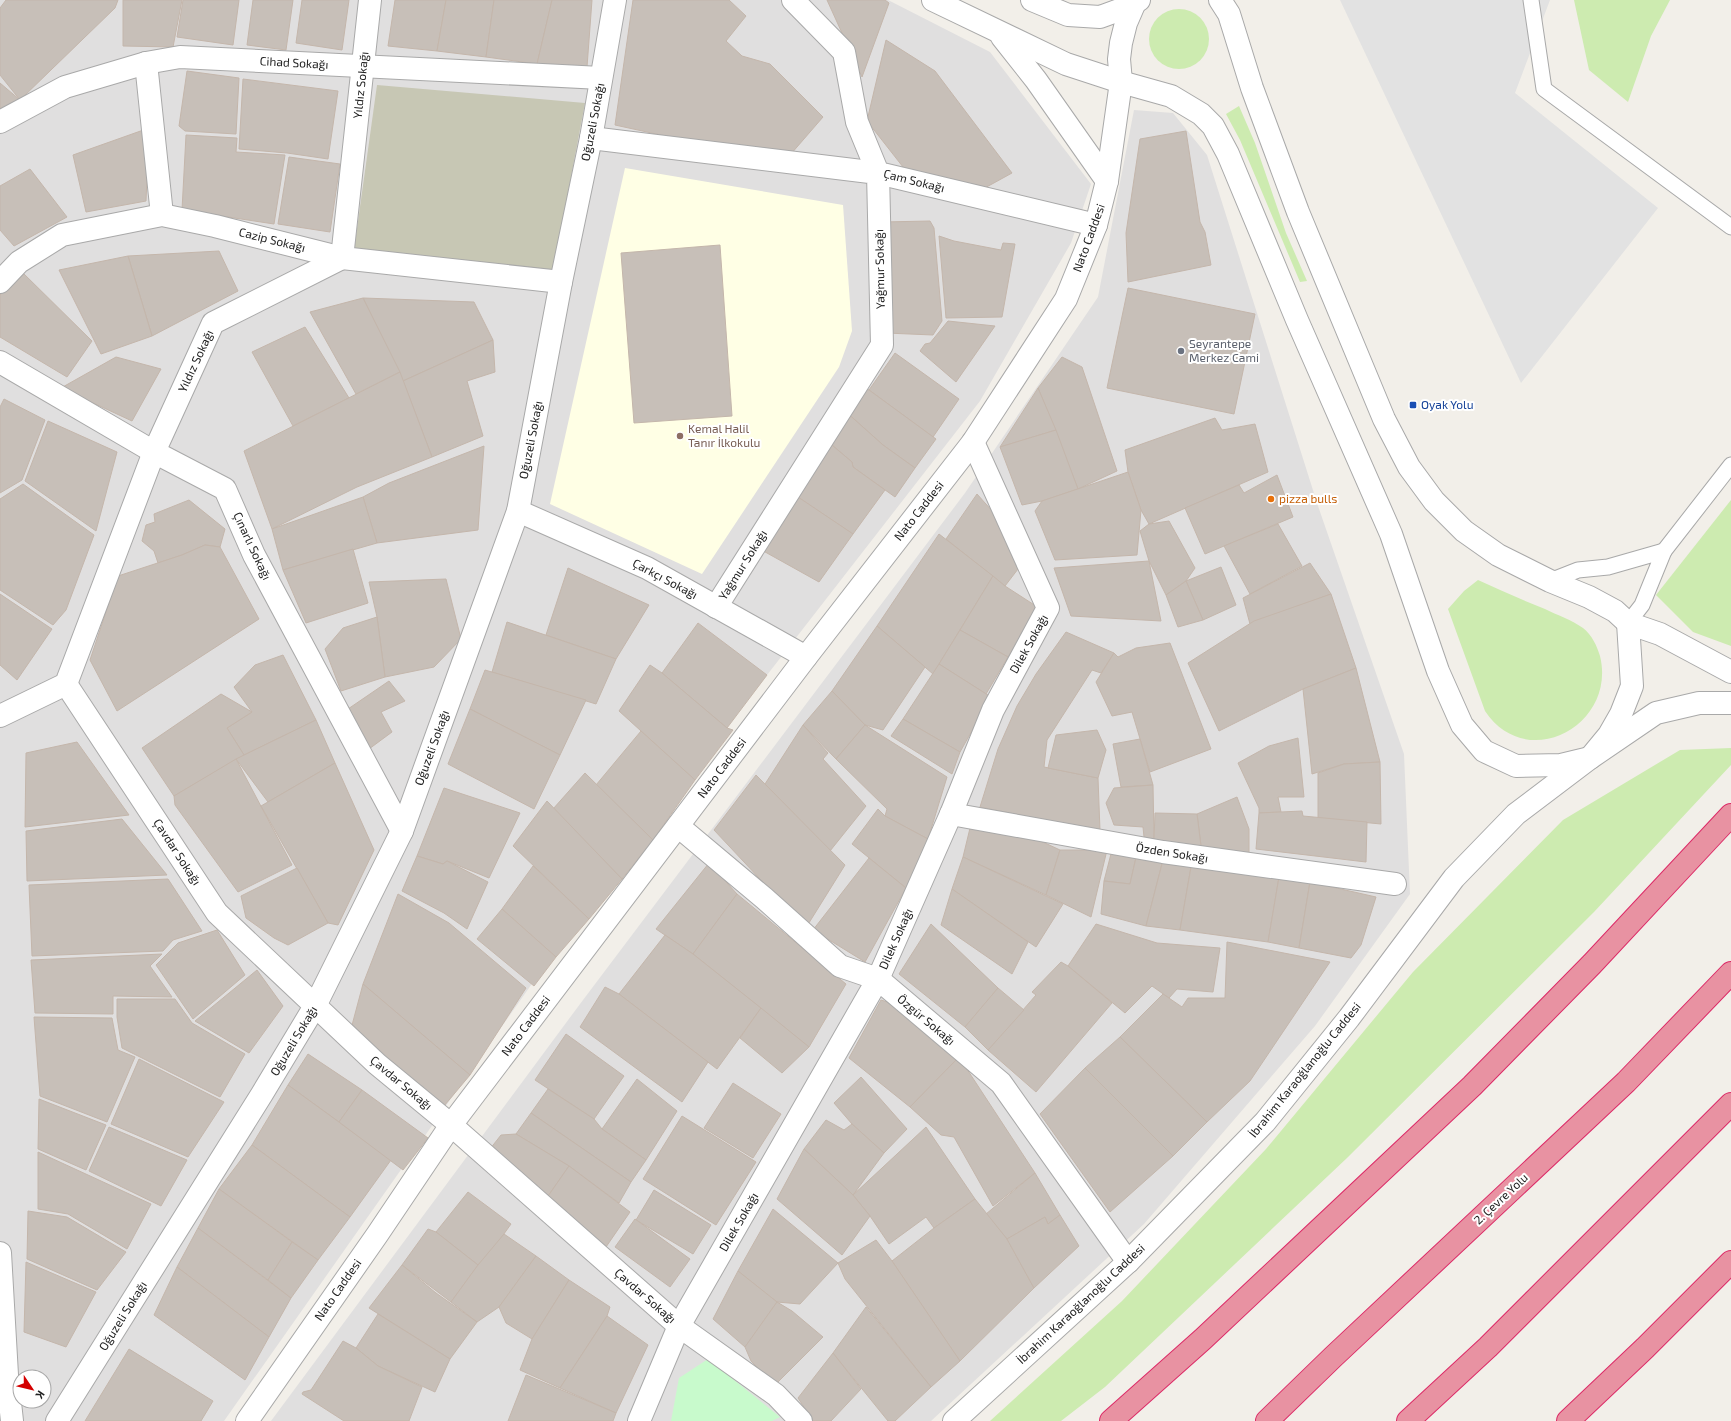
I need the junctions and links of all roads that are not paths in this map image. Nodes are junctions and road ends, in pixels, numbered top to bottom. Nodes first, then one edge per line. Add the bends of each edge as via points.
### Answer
1 (370, 0) edge
2 (615, 0) edge
3 (793, 0) edge
4 (933, 0) edge
5 (1032, 0) edge
6 (1531, 0) edge
7 (1137, 1) edge
8 (1226, 5) edge
9 (999, 33) junction
10 (146, 63) junction
11 (363, 66) junction
12 (601, 78) junction
13 (1121, 82) junction
14 (0, 122) edge
15 (591, 138) junction
16 (878, 173) junction
17 (1107, 181) junction
18 (162, 215) junction
19 (1096, 225) junction
20 (1731, 227) edge
21 (342, 258) junction
22 (0, 282) edge
23 (561, 282) junction
24 (0, 362) edge
25 (973, 442) junction
26 (154, 452) junction
27 (1731, 465) edge
28 (518, 511) junction
29 (1664, 551) junction
30 (1550, 581) junction
31 (716, 607) junction
32 (1628, 623) junction
33 (806, 657) junction
34 (1731, 672) edge
35 (66, 684) junction
36 (1731, 703) edge
37 (0, 716) edge
38 (1590, 758) junction
39 (951, 814) junction
40 (1731, 815) edge
41 (678, 826) junction
42 (402, 831) junction
43 (1395, 884) dead end
44 (1731, 973) edge
45 (878, 979) junction
46 (316, 1006) junction
47 (1731, 1104) edge
48 (451, 1125) junction
49 (0, 1253) edge
50 (1128, 1262) junction
51 (1731, 1262) edge
52 (679, 1326) junction
53 (12, 1421) edge
54 (57, 1421) edge
55 (247, 1421) edge
56 (639, 1421) edge
57 (800, 1421) edge
58 (954, 1421) edge
59 (1111, 1421) edge
60 (1267, 1421) edge
61 (1408, 1421) edge
62 (1568, 1421) edge

1 - 11 street, Yıldız Sokağı
2 - 12 street, Oğuzeli Sokağı
3 - 16 street, Çam Sokağı via 844,52 857,122
4 - 9 street
5 - 7 street via 1068,15 1100,17
6 - 20 lane via 1544,89
7 - 13 street, Nato Caddesi via 1126,23 1121,43
8 - 30 street via 1252,88 1298,212 1384,419 1409,467 1434,501 1464,531 1498,555
9 - 13 street via 1066,64
9 - 17 street via 1036,80
10 - 11 street, Cihad Sokağı via 180,57
10 - 14 street, Cihad Sokağı via 65,87
10 - 18 street
11 - 12 street, Cihad Sokağı
11 - 21 street, Yıldız Sokağı
12 - 15 street, Oğuzeli Sokağı
13 - 17 street, Nato Caddesi
13 - 38 street via 1171,96 1201,114 1213,126 1228,154 1297,320 1391,534 1438,671 1462,725 1484,751 1516,766 1561,765
15 - 16 street
15 - 23 street, Oğuzeli Sokağı
16 - 19 street, Çam Sokağı
16 - 31 street, Yağmur Sokağı via 882,345
17 - 19 street, Nato Caddesi
18 - 21 street, Cazip Sokağı
18 - 22 street, Cazip Sokağı via 62,235 20,262
19 - 25 street, Nato Caddesi via 1066,299
21 - 23 street, Cazip Sokağı
21 - 26 street, Yıldız Sokağı via 213,323
23 - 28 street, Oğuzeli Sokağı
24 - 26 street, Çınarlı Sokağı
25 - 33 street, Nato Caddesi
25 - 39 street, Dilek Sokağı via 1048,608 993,710
26 - 35 street, Yıldız Sokağı
26 - 42 street, Çınarlı Sokağı via 225,489 254,555
27 - 29 lane
28 - 31 street, Çarkçı Sokağı via 646,568
28 - 42 street, Oğuzeli Sokağı
29 - 30 lane via 1608,567 1578,570
29 - 32 lane via 1642,605
30 - 32 street via 1615,611
31 - 33 street, Çarkçı Sokağı
32 - 34 street via 1660,634
32 - 38 street via 1632,686 1621,714 1608,736
33 - 41 street, Nato Caddesi
35 - 37 street
35 - 46 street, Çavdar Sokağı via 217,913
36 - 38 street via 1699,703 1656,713
38 - 50 street, İbrahim Karaoğlanoğlu Caddesi via 1516,814 1454,878 1349,1018 1265,1122
39 - 43 street, Özden Sokağı via 1162,852
39 - 45 street, Dilek Sokağı
40 - 59 highway via 1592,964 1472,1086 1203,1339
41 - 45 street, Özgür Sokağı via 840,966
41 - 48 street, Nato Caddesi
42 - 46 street, Oğuzeli Sokağı
44 - 60 highway, 2. Çevre Yolu via 1626,1082
45 - 50 street, Özgür Sokağı via 1001,1083
45 - 52 street, Dilek Sokağı
46 - 48 street, Çavdar Sokağı via 377,1064
46 - 54 street, Oğuzeli Sokağı
47 - 61 highway via 1488,1347
48 - 52 street, Çavdar Sokağı
48 - 55 street, Nato Caddesi
49 - 53 street
50 - 58 street, İbrahim Karaoğlanoğlu Caddesi
51 - 62 highway
52 - 56 street, Dilek Sokağı
52 - 57 street, Çavdar Sokağı via 776,1395

